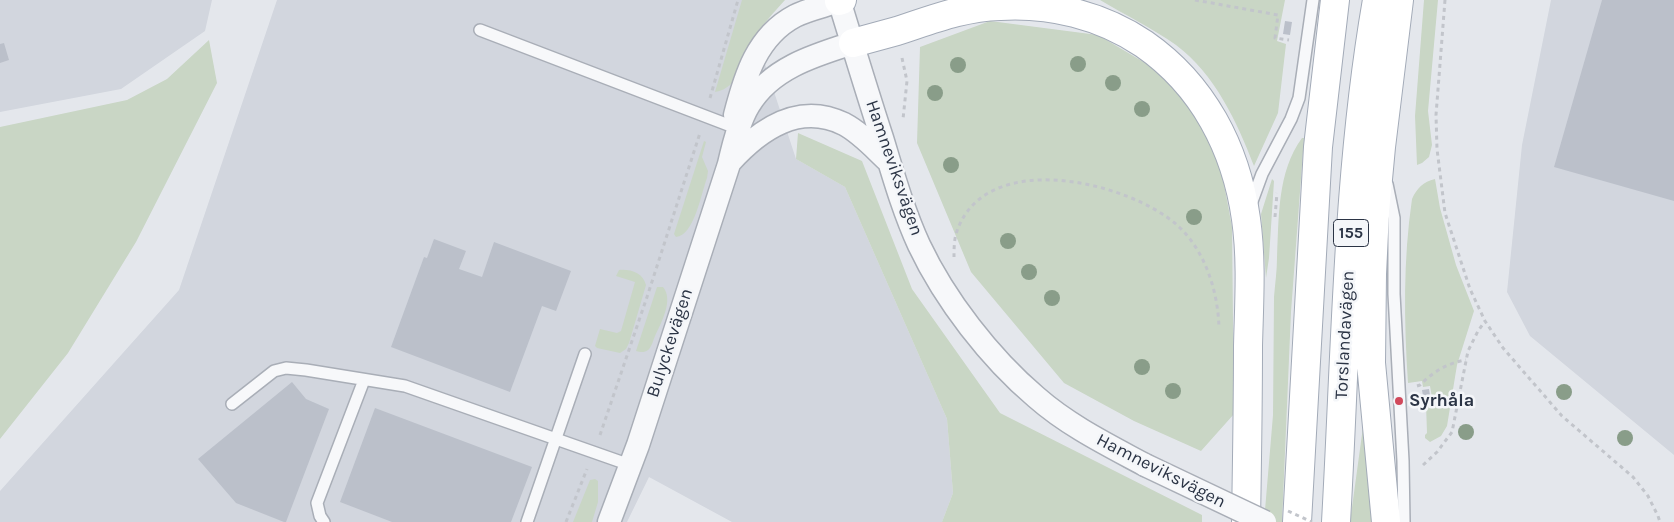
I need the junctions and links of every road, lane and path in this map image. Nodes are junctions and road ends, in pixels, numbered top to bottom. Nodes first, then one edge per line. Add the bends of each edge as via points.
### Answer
1 (738, 0) edge
2 (840, 0) edge
3 (1195, 0) edge
4 (1313, 0) edge
5 (1336, 0) edge
6 (1377, 0) edge
7 (1399, 0) edge
8 (1445, 0) edge
9 (480, 30) dead end
10 (896, 31) junction
11 (1297, 41) dead end
12 (853, 43) junction
13 (705, 115) junction
14 (904, 127) dead end
15 (733, 134) junction
16 (1380, 147) junction
17 (889, 161) junction
18 (729, 164) junction
19 (1278, 188) dead end
20 (1246, 220) junction
21 (1274, 226) dead end
22 (949, 252) dead end
23 (1485, 321) junction
24 (1219, 335) dead end
25 (584, 354) dead end
26 (1466, 360) junction
27 (364, 380) junction
28 (1410, 387) dead end
29 (232, 404) dead end
30 (556, 438) junction
31 (594, 452) junction
32 (630, 465) junction
33 (1419, 468) dead end
34 (324, 522) edge
35 (527, 522) edge
36 (566, 522) edge
37 (609, 522) edge
38 (1246, 522) edge
39 (1265, 522) edge
40 (1297, 522) edge
41 (1336, 522) edge
42 (1386, 522) edge
43 (1404, 522) edge
44 (1660, 522) edge

1 - 13 path
2 - 12 street, Hamneviksvägen
2 - 15 street, Bulyckevägen via 795,17 771,35 757,53 744,81
3 - 11 path via 1278,15 1275,38
4 - 20 lane via 1298,98 1262,174
5 - 40 main road, 155 via 1318,147
6 - 41 main road, Torslandavägen / 155 via 1368,48 1349,251
7 - 16 main road
8 - 23 path via 1436,106 1437,148 1445,213 1470,289
9 - 13 lane
10 - 12 main road
10 - 14 path via 907,81
10 - 20 main road via 963,10 1020,5 1044,6 1085,16 1134,38 1162,57 1184,79 1217,124 1238,179
12 - 15 street, Bulyckevägen via 785,70 758,92
12 - 17 street, Hamneviksvägen
13 - 15 lane
13 - 31 path
15 - 18 street, Bulyckevägen
16 - 42 main road via 1371,363
16 - 43 lane via 1394,218
17 - 18 street, Bulyckevägen via 845,125 814,115 795,117 777,125 746,146
17 - 39 street, Hamneviksvägen, bridge via 920,246 942,284 969,326 996,359 1036,398 1067,421 1145,466
18 - 32 street, Bulyckevägen
19 - 21 path
20 - 38 main road via 1249,263
22 - 24 path via 954,260 957,231 967,212 983,196 1002,186 1036,180 1061,180 1106,190 1160,212 1192,242 1202,258 1216,295
23 - 26 path via 1474,337
23 - 44 path via 1502,348 1562,416 1634,477 1648,496
25 - 30 lane
26 - 28 path via 1440,368 1420,385
26 - 33 path via 1452,432
27 - 29 lane via 286,368 274,371
27 - 30 lane via 405,386
27 - 34 lane via 317,503
30 - 31 lane
30 - 35 lane
31 - 32 lane
31 - 36 path
32 - 37 street, Bulyckevägen

